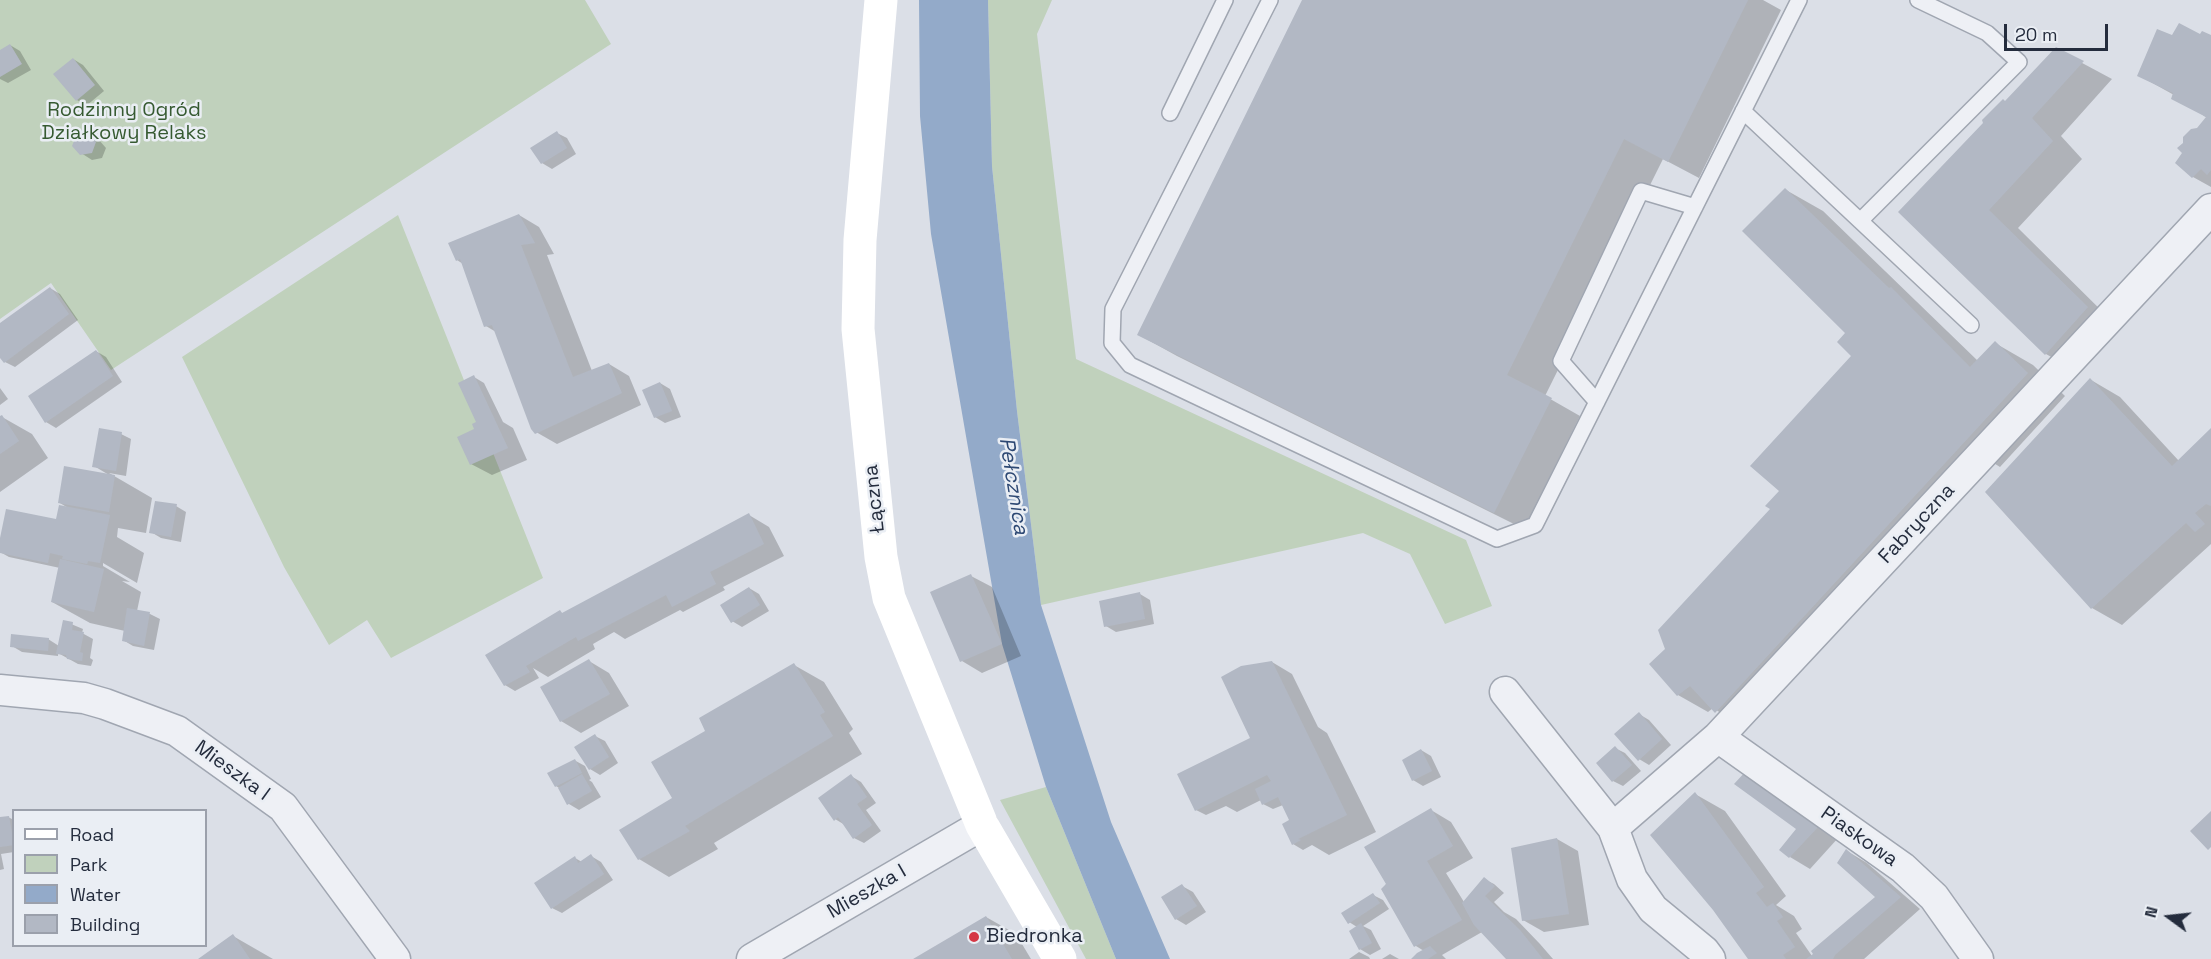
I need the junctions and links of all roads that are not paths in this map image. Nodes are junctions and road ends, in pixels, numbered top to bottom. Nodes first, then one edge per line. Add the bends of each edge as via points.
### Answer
1 (881, 0) edge
2 (1225, 0) edge
3 (1270, 0) edge
4 (1799, 0) edge
5 (1918, 0) edge
6 (1743, 111) junction
7 (1170, 113) dead end
8 (1695, 207) junction
9 (2211, 209) edge
10 (1860, 221) junction
11 (1971, 325) dead end
12 (1597, 402) junction
13 (0, 690) edge
14 (1505, 692) dead end
15 (1718, 737) junction
16 (982, 825) junction
17 (1613, 828) junction
18 (394, 959) edge
19 (752, 959) edge
20 (1060, 959) edge
21 (1710, 959) edge
22 (1978, 959) edge

1 - 16 street, Łączna via 860,240 858,328 881,557 889,598
2 - 7 lane
3 - 12 lane via 1113,309 1112,343 1130,365 1497,539 1535,525
4 - 6 lane
5 - 10 lane via 1986,33 2019,62
6 - 8 lane
6 - 10 lane
8 - 12 lane
8 - 12 lane via 1641,191 1561,361
9 - 15 street, Fabryczna
10 - 11 lane
13 - 18 street, Mieszka I via 84,698 177,731 283,807
14 - 17 street
15 - 17 street, Fabryczna
15 - 22 street, Piaskowa via 1903,868 1934,897
16 - 19 street, Mieszka I
16 - 20 street, Łączna
17 - 21 street via 1632,879 1653,909

